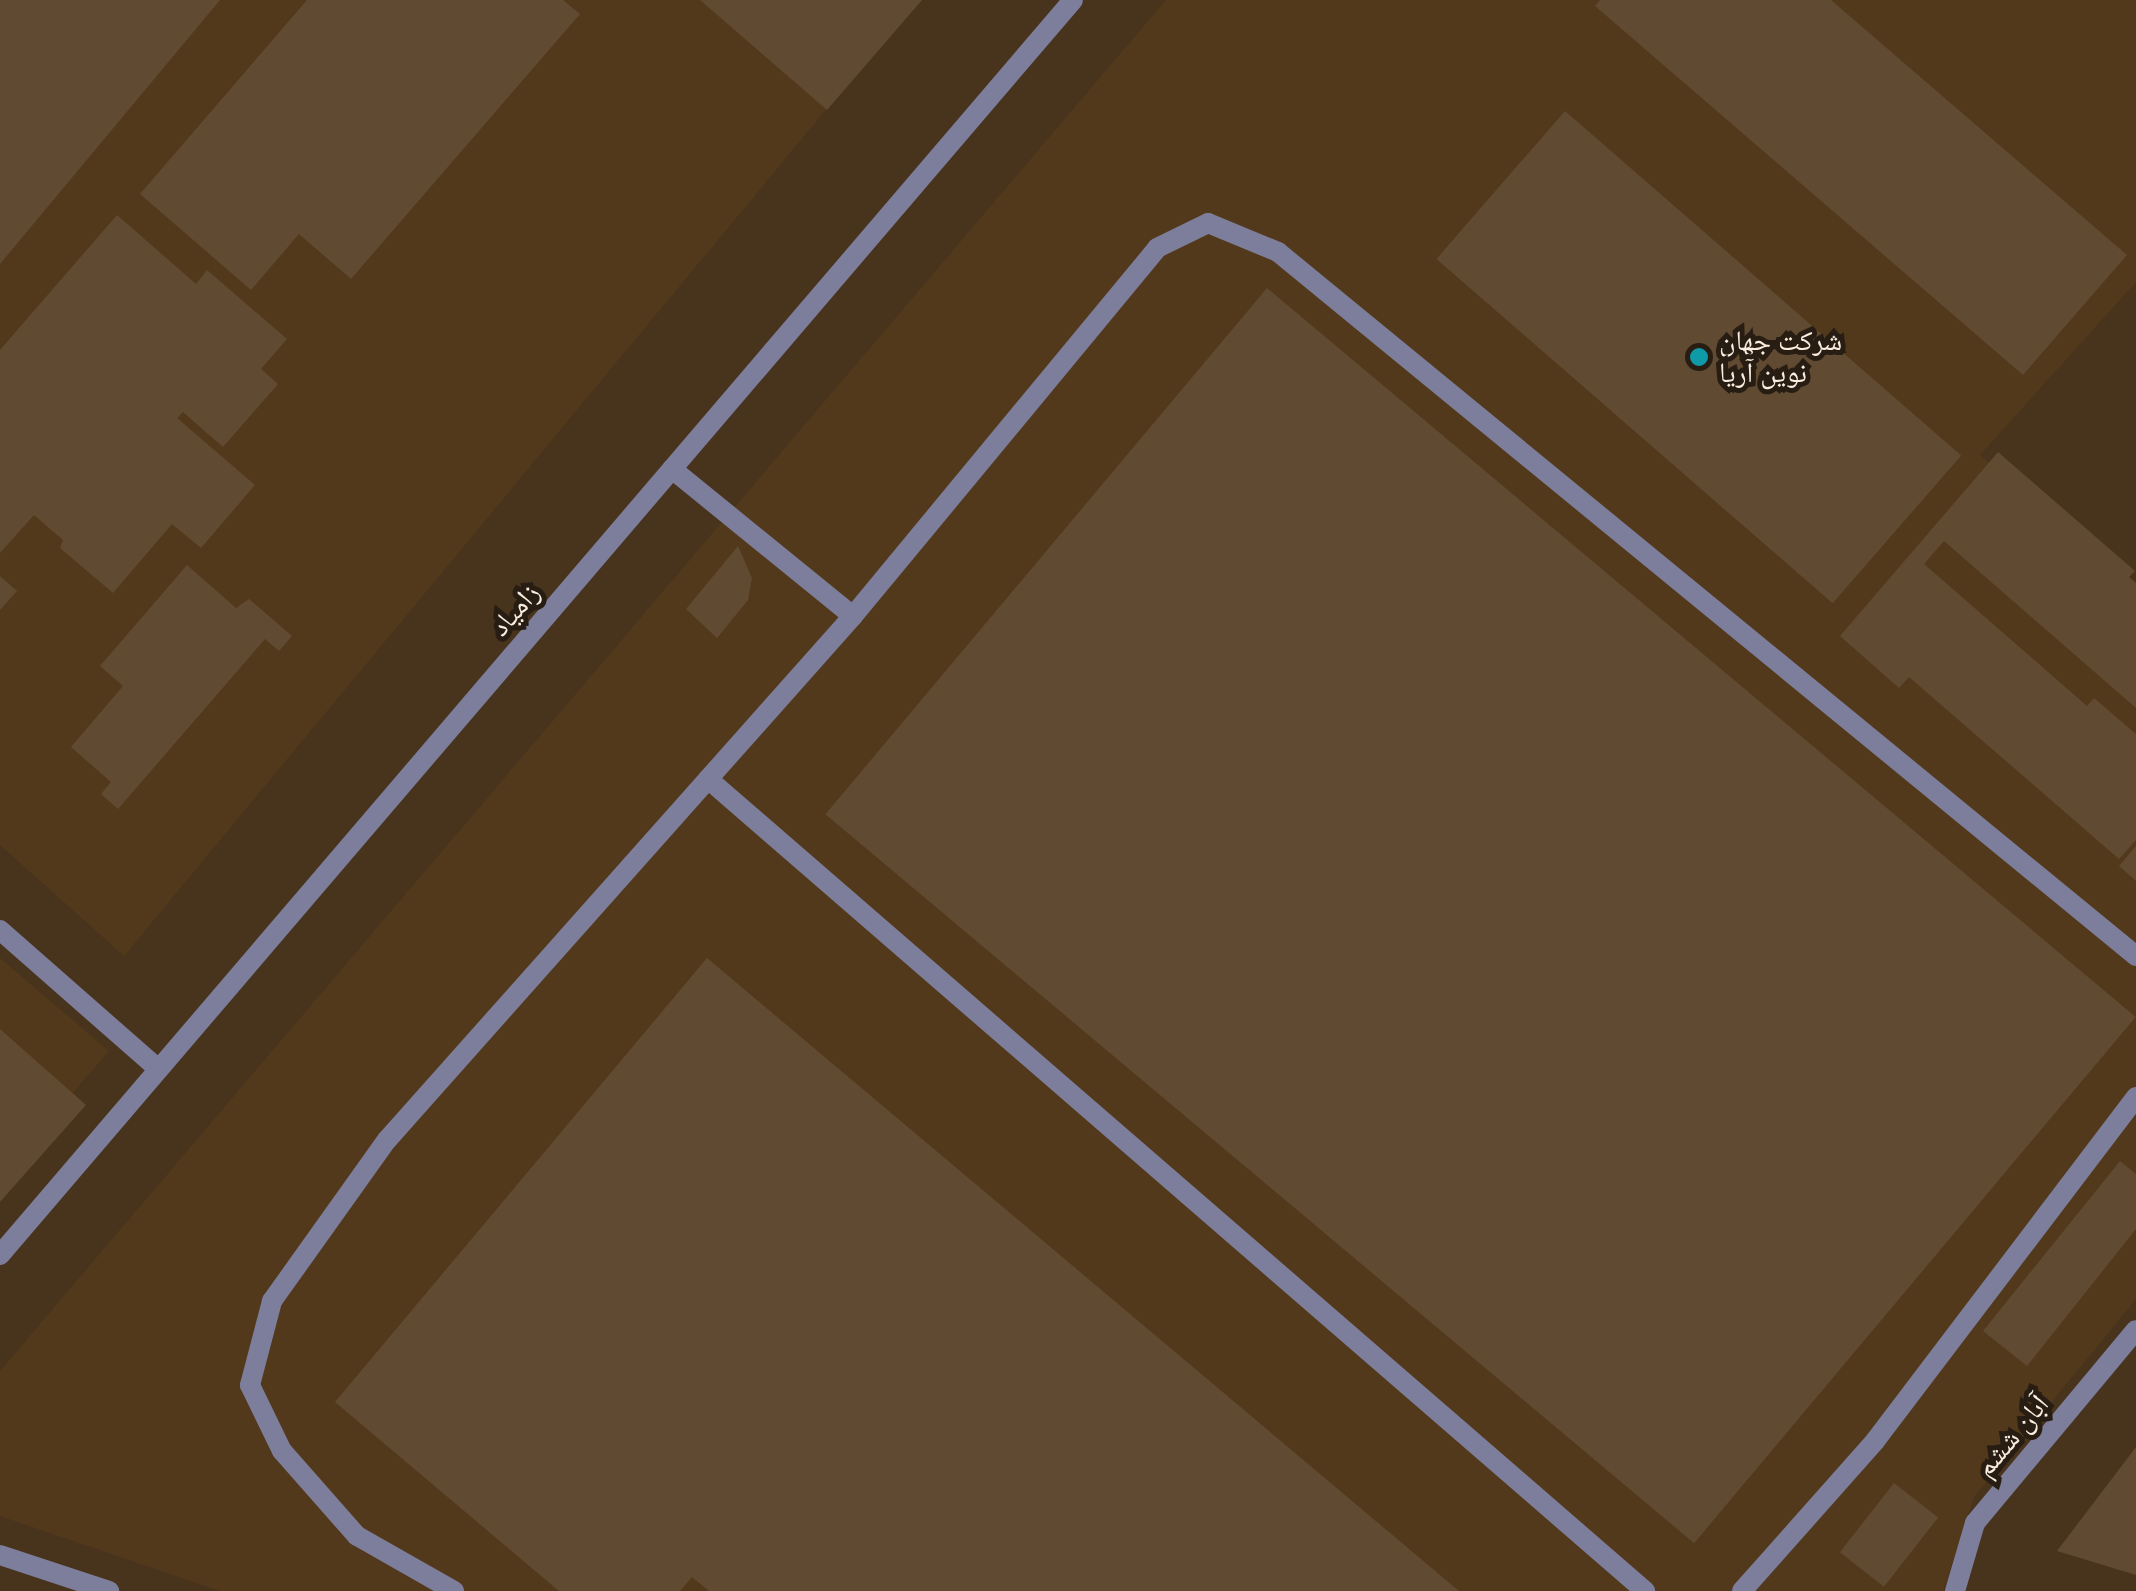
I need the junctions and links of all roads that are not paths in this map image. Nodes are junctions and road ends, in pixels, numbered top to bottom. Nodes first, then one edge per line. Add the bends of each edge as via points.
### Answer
1 (1073, 0) edge
2 (672, 469) junction
3 (853, 616) junction
4 (708, 778) junction
5 (0, 930) edge
6 (2136, 956) edge
7 (158, 1069) junction
8 (2136, 1097) edge
9 (0, 1255) edge
10 (2136, 1330) edge
11 (0, 1556) edge
12 (110, 1591) edge
13 (454, 1591) edge
14 (1645, 1591) edge
15 (1742, 1591) edge
16 (1954, 1591) edge

1 - 2 street, زامیاد
2 - 3 street
2 - 7 street, زامیاد
3 - 4 street
3 - 6 street via 1157,248 1208,222 1278,252
4 - 13 street via 386,1140 272,1301 250,1385 282,1451 357,1536
4 - 14 street
5 - 7 street
7 - 9 street, زامیاد
8 - 15 street via 1874,1441
10 - 16 street, آبان ششم via 1976,1523
11 - 12 street

